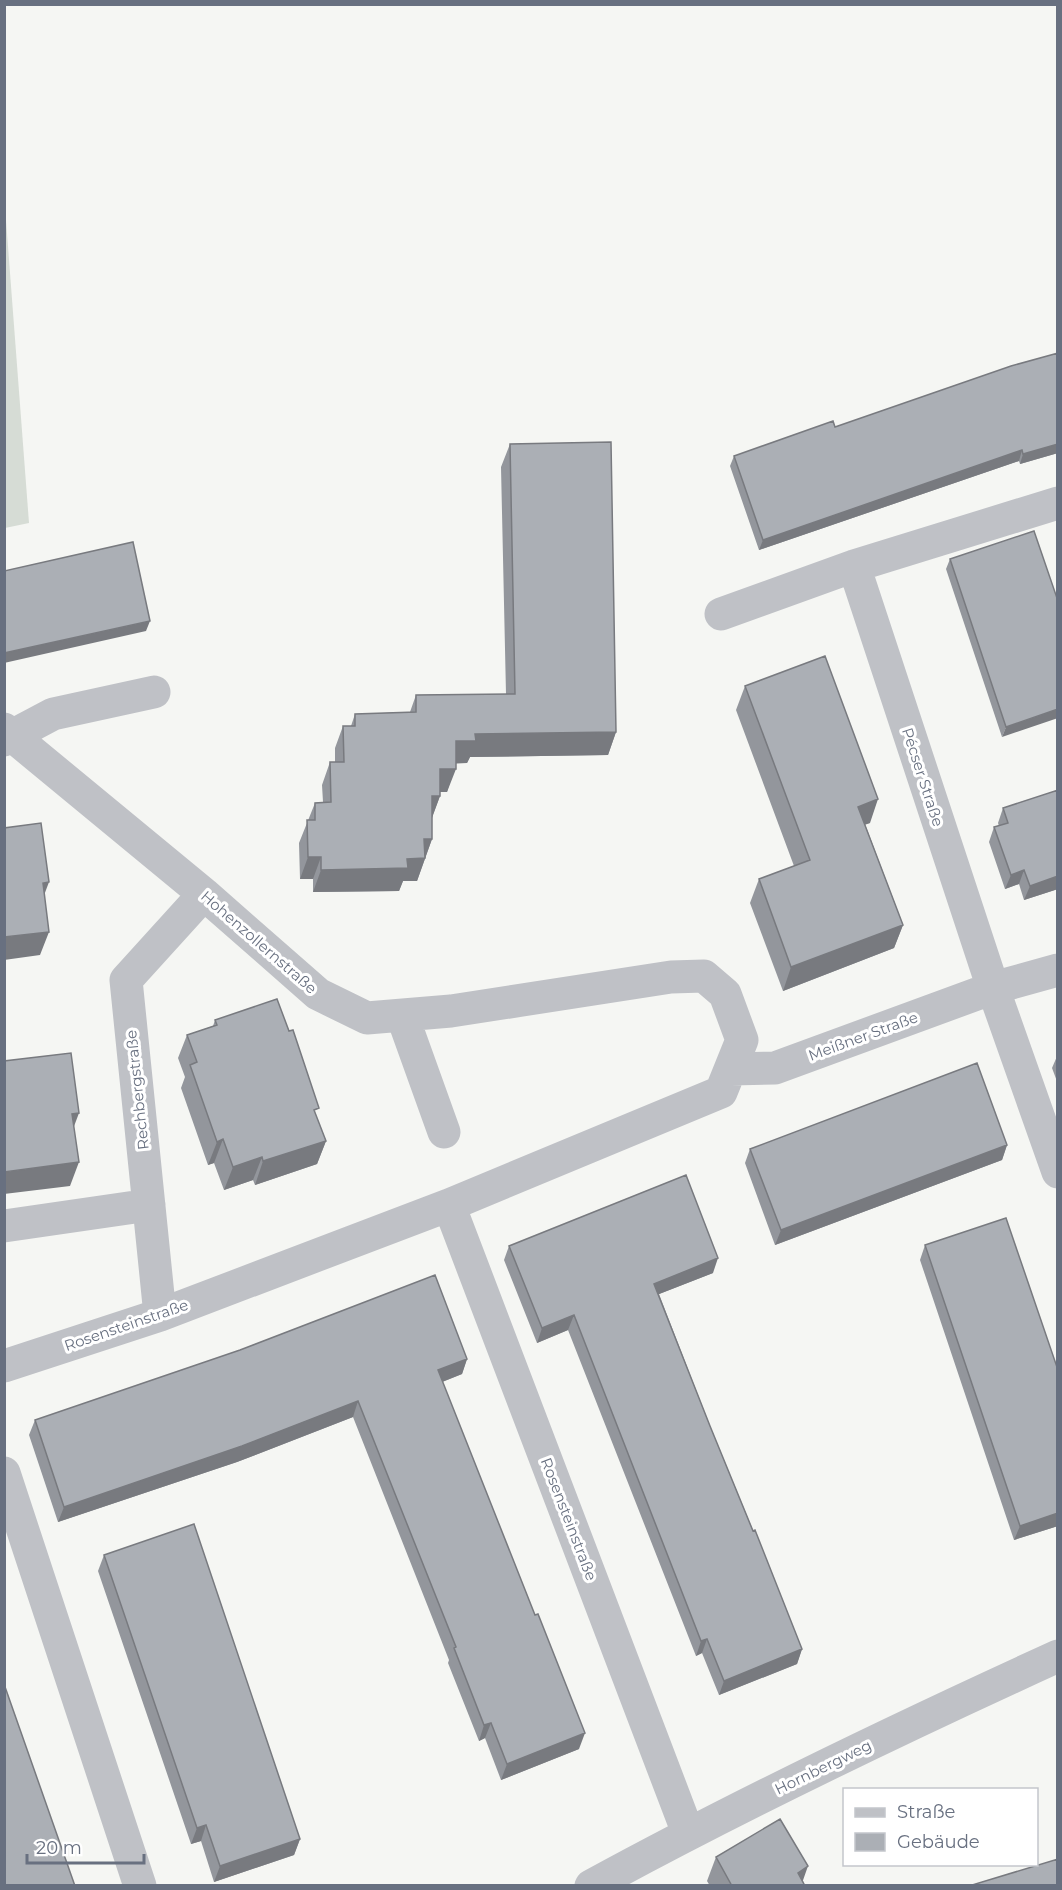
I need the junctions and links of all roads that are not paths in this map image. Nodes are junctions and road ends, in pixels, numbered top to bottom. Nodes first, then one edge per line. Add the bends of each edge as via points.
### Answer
1 (1058, 503) edge
2 (854, 566) junction
3 (722, 614) dead end
4 (154, 692) dead end
5 (8, 735) edge
6 (204, 894) junction
7 (1058, 970) edge
8 (671, 977) joint
9 (993, 988) junction
10 (402, 1015) junction
11 (730, 1069) junction
12 (444, 1132) dead end
13 (1058, 1172) edge
14 (149, 1205) junction
15 (449, 1205) junction
16 (4, 1226) edge
17 (160, 1315) junction
18 (4, 1366) edge
19 (4, 1473) edge
20 (1058, 1656) edge
21 (688, 1833) junction
22 (140, 1886) edge
23 (591, 1886) edge

1 - 2 street
2 - 3 street
2 - 9 street, Pécser Straße
4 - 5 street via 53,714
5 - 6 street, Hohenzollernstraße
6 - 10 street, Hohenzollernstraße via 318,994 367,1018
6 - 14 street, Rechbergstraße via 126,980
7 - 9 street, Meißner Straße
8 - 10 street, Hohenzollernstraße
8 - 11 street, Rosensteinstraße via 704,976 725,994 742,1040
9 - 11 street, Meißner Straße via 775,1068
9 - 13 street
10 - 12 street
11 - 15 street, Rosensteinstraße via 722,1092
14 - 16 street
14 - 17 street, Rechbergstraße
15 - 17 street, Rosensteinstraße
15 - 21 street, Rosensteinstraße
17 - 18 street, Rosensteinstraße
19 - 22 street
20 - 21 street, Hornbergweg
21 - 23 street, Hornbergweg

